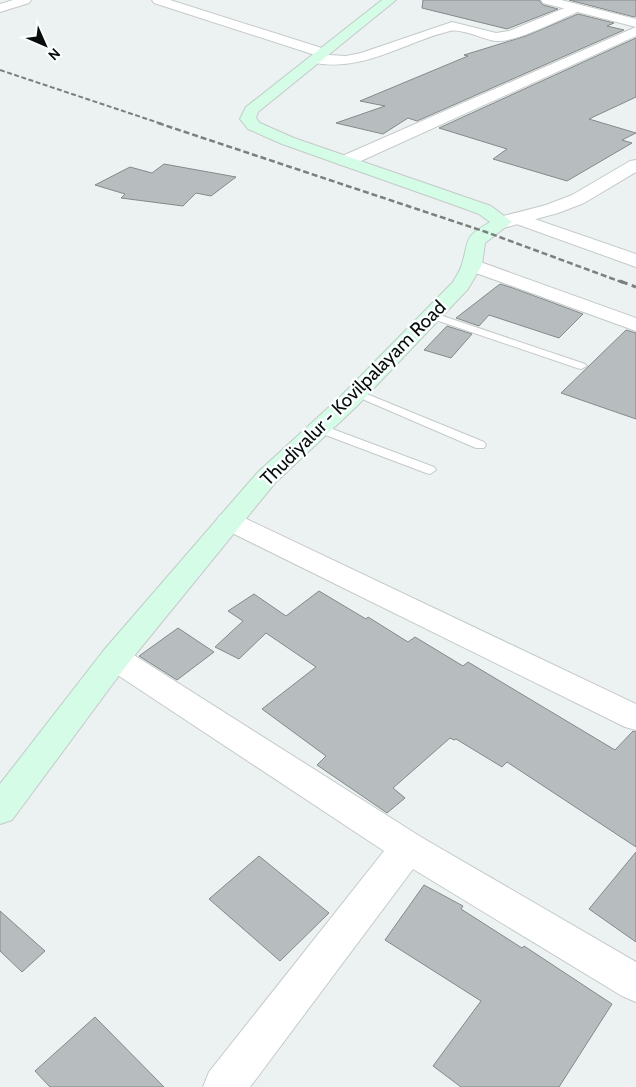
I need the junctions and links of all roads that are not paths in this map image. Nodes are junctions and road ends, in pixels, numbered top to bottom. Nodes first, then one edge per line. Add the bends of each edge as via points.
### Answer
1 (25, 0) edge
2 (158, 0) edge
3 (390, 0) edge
4 (547, 0) edge
5 (0, 8) edge
6 (576, 8) junction
7 (636, 23) edge
8 (636, 31) edge
9 (319, 56) junction
10 (346, 161) junction
11 (636, 165) edge
12 (510, 220) junction
13 (636, 261) edge
14 (472, 265) junction
15 (431, 315) junction
16 (636, 325) edge
17 (581, 366) dead end
18 (356, 393) junction
19 (319, 428) junction
20 (480, 445) dead end
21 (430, 470) dead end
22 (229, 521) junction
23 (115, 658) junction
24 (636, 718) edge
25 (0, 810) edge
26 (408, 848) junction
27 (636, 983) edge
28 (224, 1087) edge

1 - 5 street
2 - 9 street
3 - 9 main road
4 - 6 street
6 - 7 street
6 - 9 street via 512,35 496,37 452,26 364,57 346,60
8 - 10 street
9 - 10 main road via 251,110 248,119 265,132
10 - 12 main road
11 - 12 street via 578,199
12 - 13 street
12 - 14 main road, Thudiyalur - Kovilpalayam Road via 476,241
14 - 15 main road, Thudiyalur - Kovilpalayam Road via 461,285
14 - 16 street
15 - 17 lane
15 - 18 main road, Thudiyalur - Kovilpalayam Road
18 - 19 main road, Thudiyalur - Kovilpalayam Road
18 - 20 lane
19 - 21 lane
19 - 22 main road, Thudiyalur - Kovilpalayam Road via 266,478
22 - 23 main road, Thudiyalur - Kovilpalayam Road
22 - 24 street
23 - 25 main road, Thudiyalur - Kovilpalayam Road
23 - 26 street
26 - 27 street
26 - 28 street

